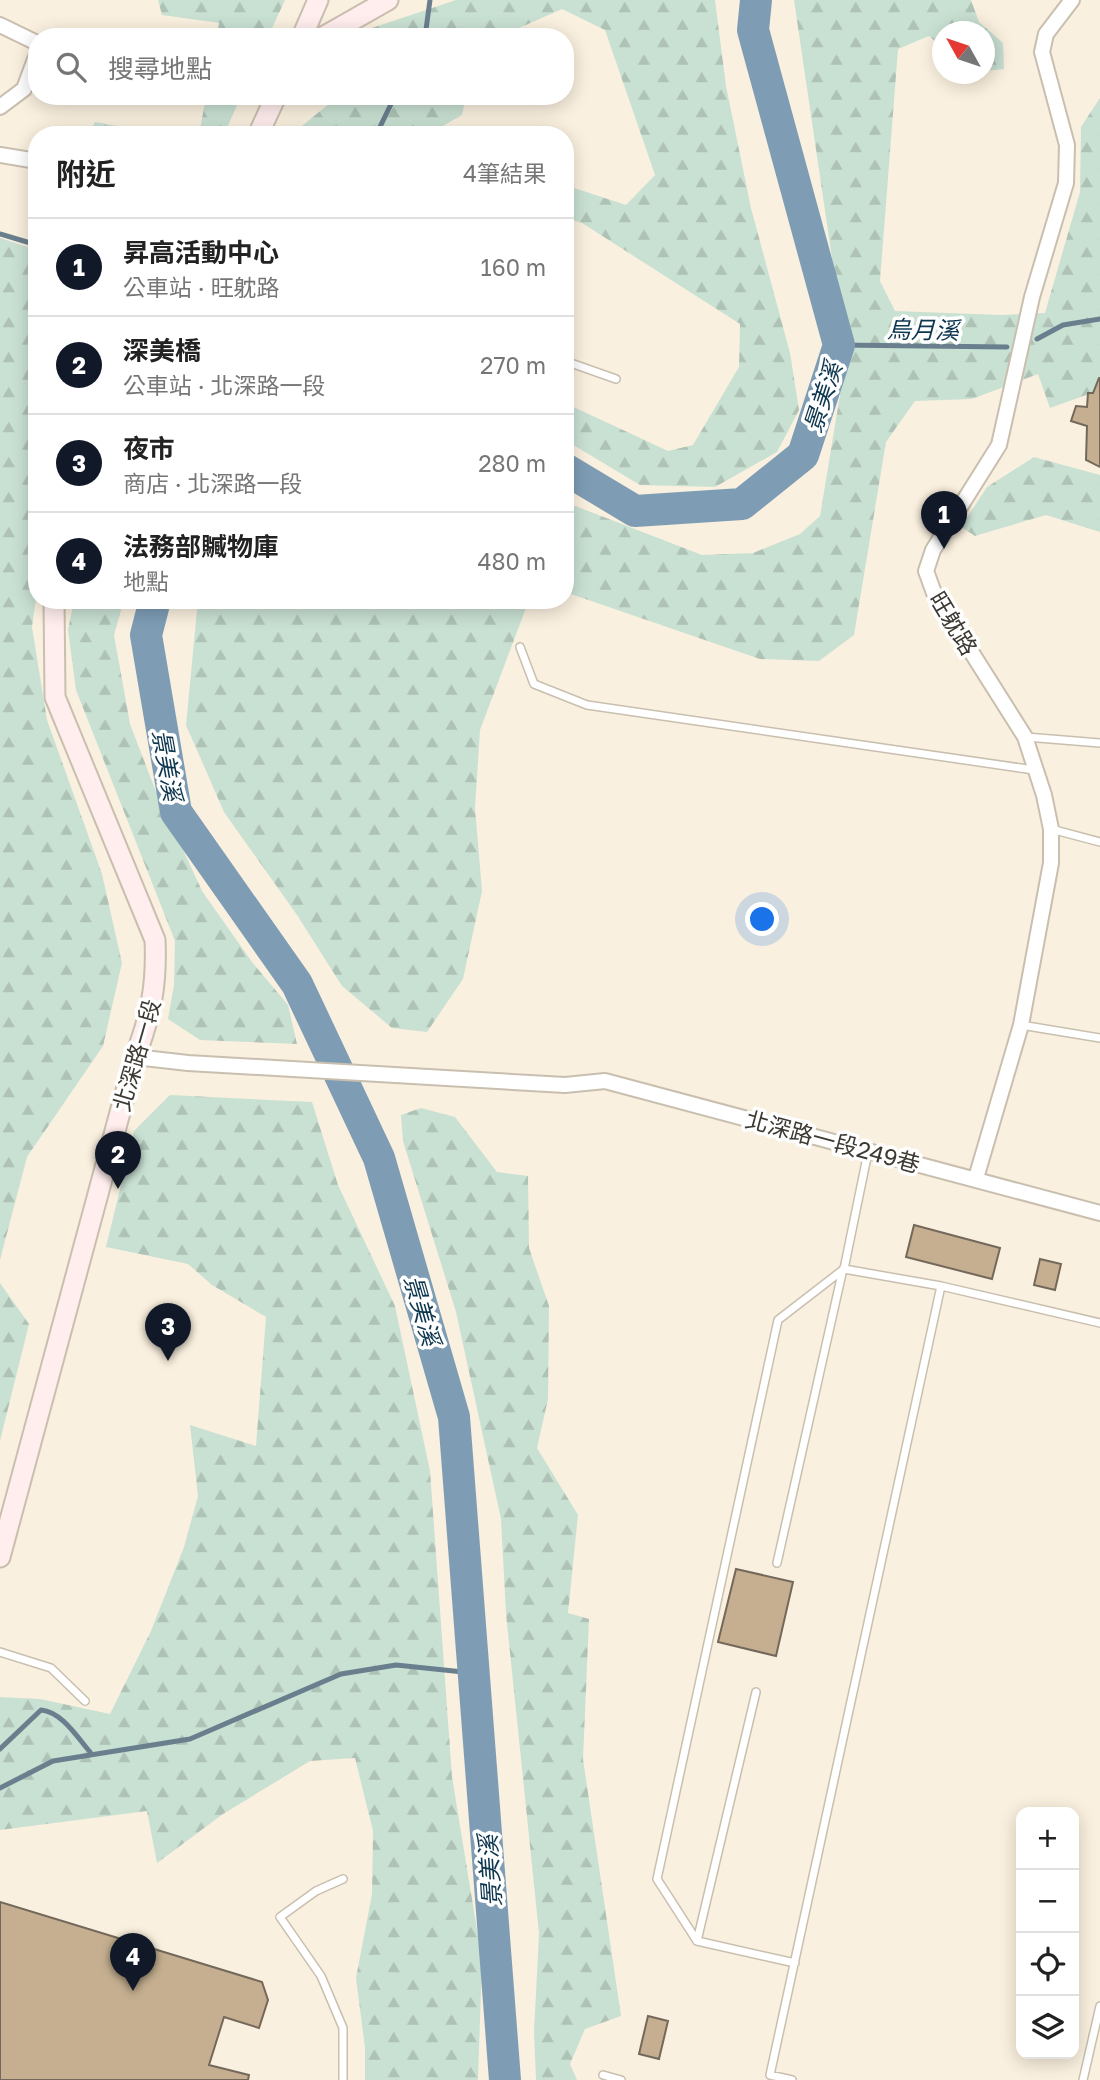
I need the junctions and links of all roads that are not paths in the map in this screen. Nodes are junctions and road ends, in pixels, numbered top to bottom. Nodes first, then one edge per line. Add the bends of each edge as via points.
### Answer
1 (318, 0) edge
2 (388, 0) edge
3 (1073, 0) edge
4 (0, 25) edge
5 (306, 28) edge
6 (339, 28) edge
7 (28, 39) edge
8 (28, 78) edge
9 (272, 105) edge
10 (0, 107) edge
11 (262, 126) edge
12 (0, 155) edge
13 (28, 160) edge
14 (574, 364) edge
15 (615, 379) dead end
16 (54, 609) edge
17 (520, 647) dead end
18 (1025, 737) junction
19 (1100, 743) edge
20 (1034, 770) junction
21 (1051, 829) junction
22 (1100, 842) edge
23 (1021, 1025) junction
24 (1100, 1038) edge
25 (135, 1057) junction
26 (868, 1151) junction
27 (976, 1178) junction
28 (1100, 1213) edge
29 (844, 1269) junction
30 (942, 1286) junction
31 (1100, 1323) edge
32 (0, 1557) edge
33 (777, 1563) dead end
34 (0, 1652) edge
35 (756, 1692) dead end
36 (85, 1701) dead end
37 (343, 1879) dead end
38 (697, 1941) junction
39 (795, 1963) junction
40 (1100, 2006) edge
41 (603, 2076) dead end
42 (343, 2080) edge
43 (621, 2080) edge
44 (792, 2080) edge
45 (1083, 2080) edge

1 - 5 main road
2 - 6 main road
3 - 18 street, 旺躭路 via 1046,34 1042,52 1067,145 1066,183 999,444 952,515 926,571 934,593
4 - 7 street
8 - 10 street via 24,89
9 - 11 main road
12 - 13 street
14 - 15 lane
16 - 25 main road, 北深路一段 via 55,697 155,940 151,1017
17 - 20 lane via 534,684 587,705
18 - 19 lane
18 - 20 street, 旺躭路
20 - 21 street, 旺躭路
21 - 22 lane
21 - 23 street, 旺躭路 via 1051,863
23 - 24 lane
23 - 27 street, 旺躭路
25 - 26 street, 北深路一段249巷 via 565,1085 605,1082
25 - 32 main road, 北深路一段
26 - 27 street, 北深路一段249巷
26 - 29 lane
27 - 28 street, 北深路一段249巷
29 - 30 lane
29 - 33 lane
29 - 38 lane via 779,1320 668,1824 657,1879
30 - 31 lane
30 - 39 lane
34 - 36 lane via 51,1668
35 - 38 lane
37 - 42 lane via 316,1891 280,1917 321,1976 343,2028
38 - 39 lane
39 - 44 lane via 769,2075
40 - 45 lane
41 - 43 lane

